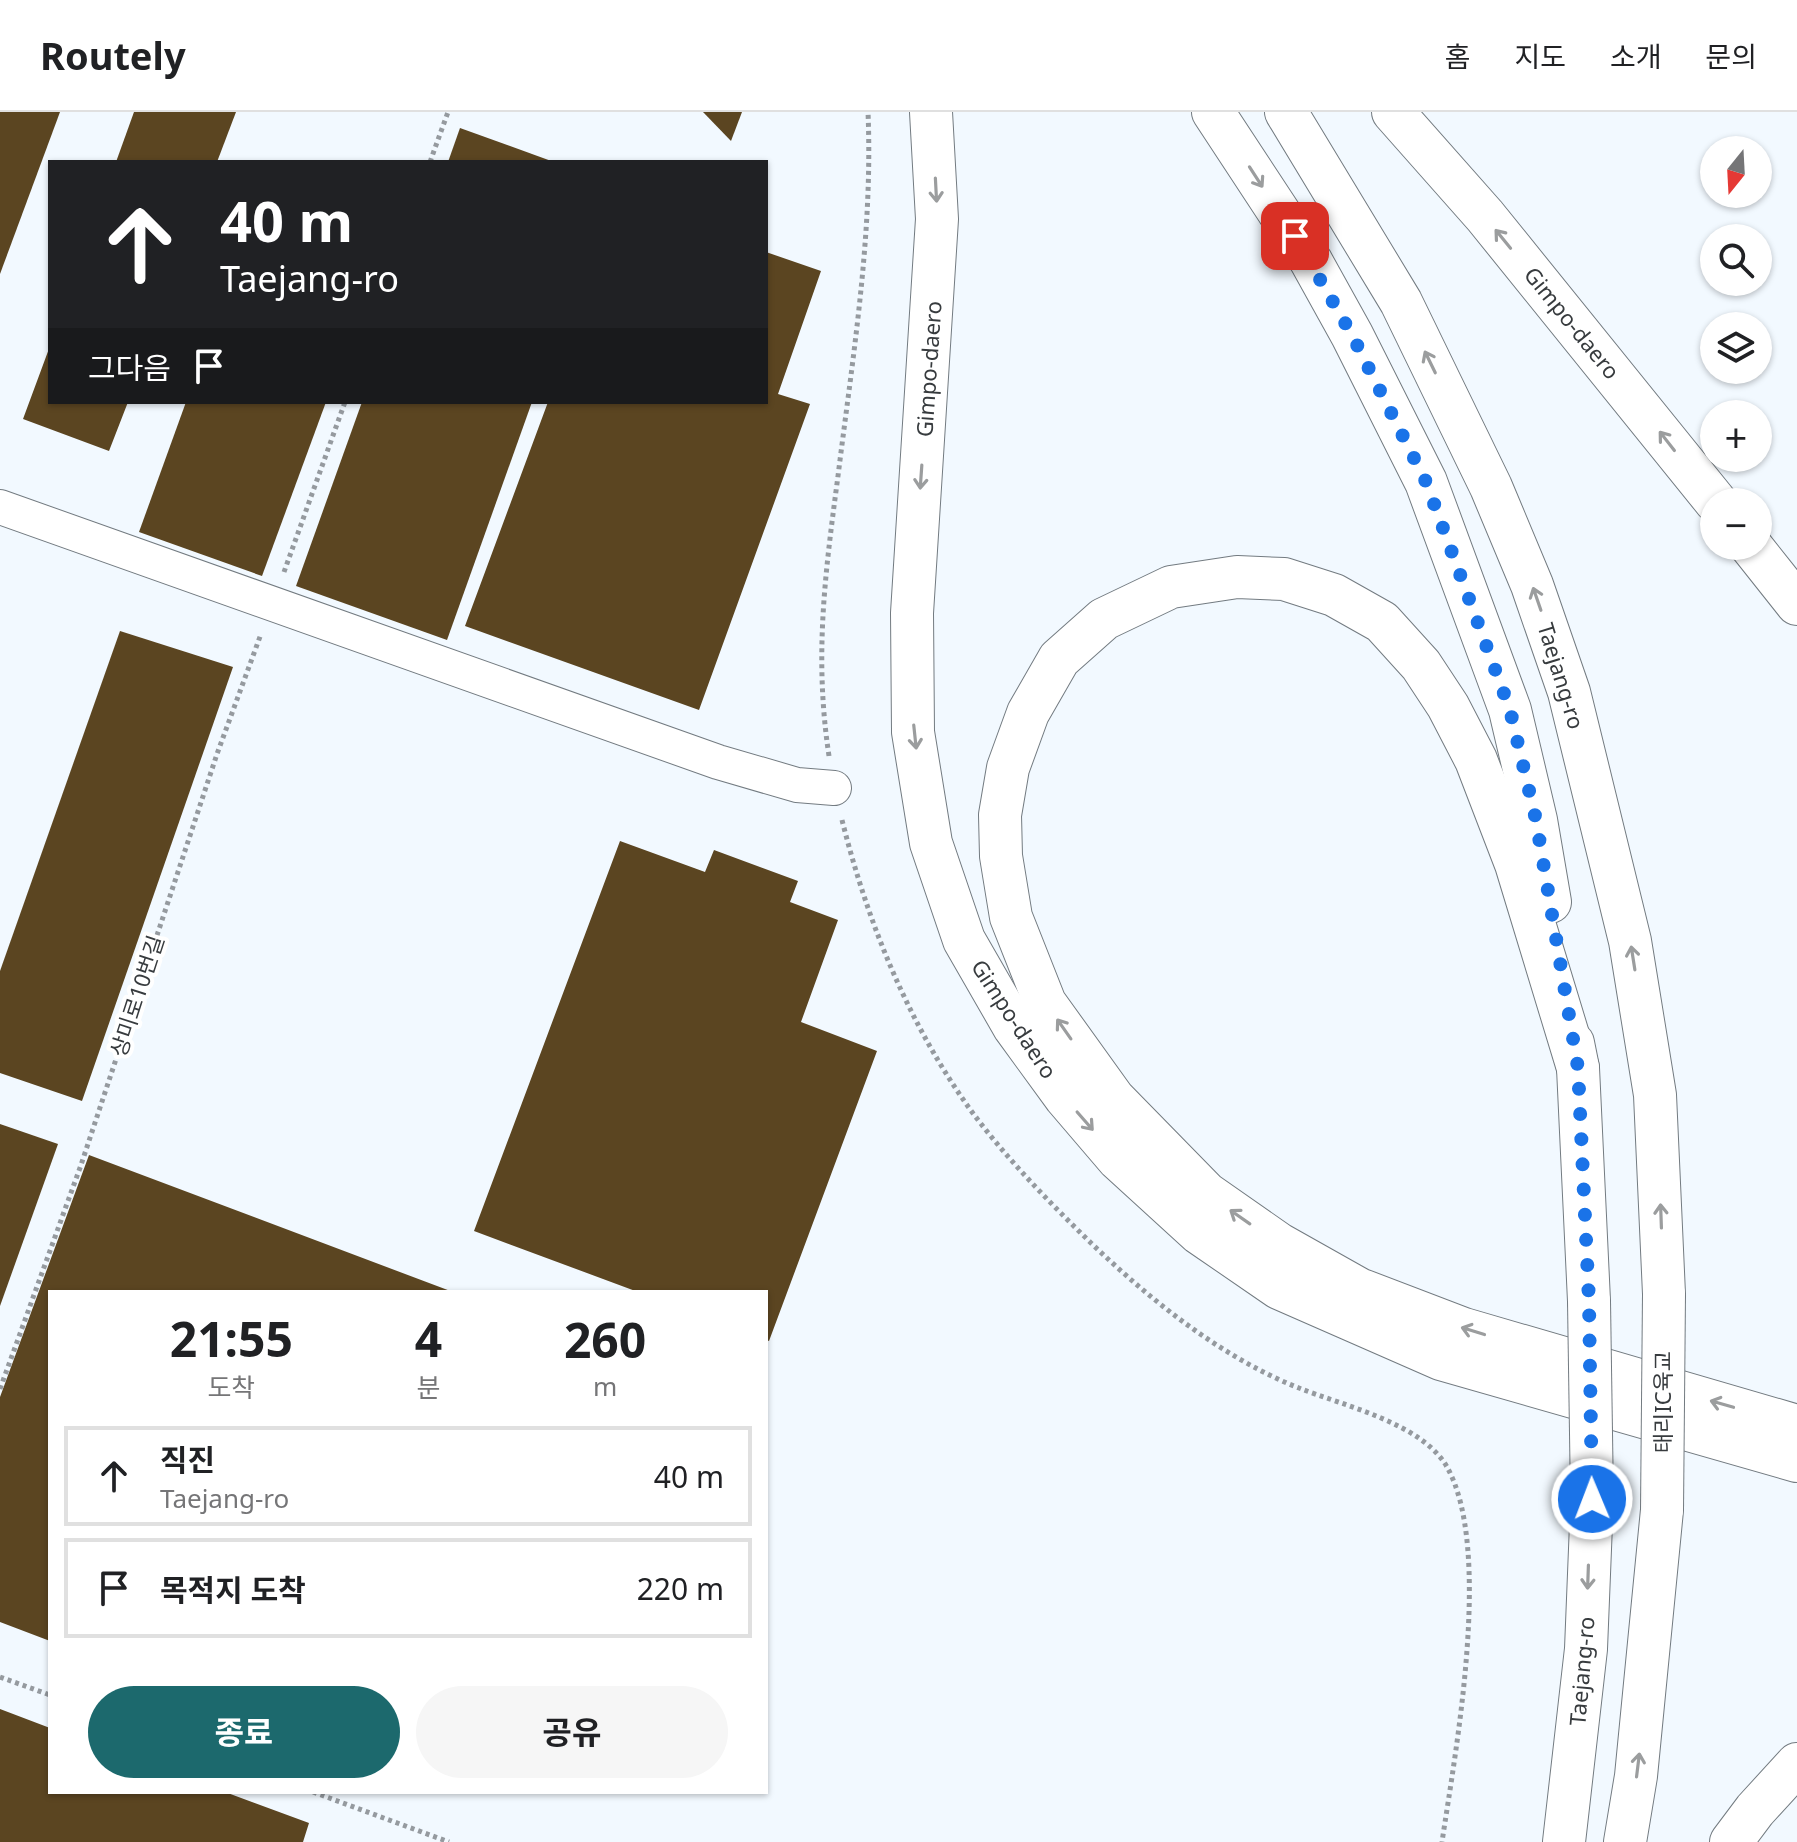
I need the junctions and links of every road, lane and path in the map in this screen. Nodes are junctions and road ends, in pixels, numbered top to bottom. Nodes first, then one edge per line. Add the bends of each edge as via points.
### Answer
1 (448, 112) edge
2 (931, 112) edge
3 (1213, 112) edge
4 (1286, 112) edge
5 (1393, 112) edge
6 (431, 160) edge
7 (344, 404) edge
8 (1705, 488) edge
9 (0, 507) edge
10 (1762, 560) edge
11 (273, 603) junction
12 (1797, 604) edge
13 (834, 788) dead end
14 (1578, 1068) junction
15 (1664, 1294) joint
16 (0, 1389) edge
17 (1797, 1426) edge
18 (1797, 1461) edge
19 (0, 1677) edge
20 (48, 1694) edge
21 (1797, 1764) edge
22 (318, 1794) edge
23 (1743, 1826) edge
24 (449, 1842) edge
25 (1564, 1842) edge
26 (1625, 1842) edge

1 - 6 path
2 -> 18 main road, Gimpo-daero via 937,219 912,613 913,732 931,843 959,926 1014,1027 1118,1159 1199,1233 1279,1288 1441,1359
3 -> 14 main road via 1311,261 1426,482 1510,710 1536,820
15 -> 4 main road, Taejang-ro via 1653,1080 1630,941 1569,692 1491,487 1401,302
8 -> 5 main road, Gimpo-daero via 1485,216
7 - 11 path, 상미로10번길
9 - 11 lane
10 - 12 main road
11 - 13 lane via 718,762 797,785
11 - 16 path, 상미로10번길
17 -> 14 main road via 1464,1329 1359,1289 1279,1244 1206,1193 1114,1099 1045,1003 1011,917 1001,856 1000,815 1008,768 1028,713 1059,659 1104,619 1171,587 1237,577 1284,579 1334,595 1382,622 1421,665 1476,760 1516,864
14 -> 25 main road, Taejang-ro, bridge via 1592,1499 1586,1649
26 -> 15 main road, 태리IC육교, bridge via 1662,1510
19 - 20 path
21 - 23 main road
22 - 24 path

